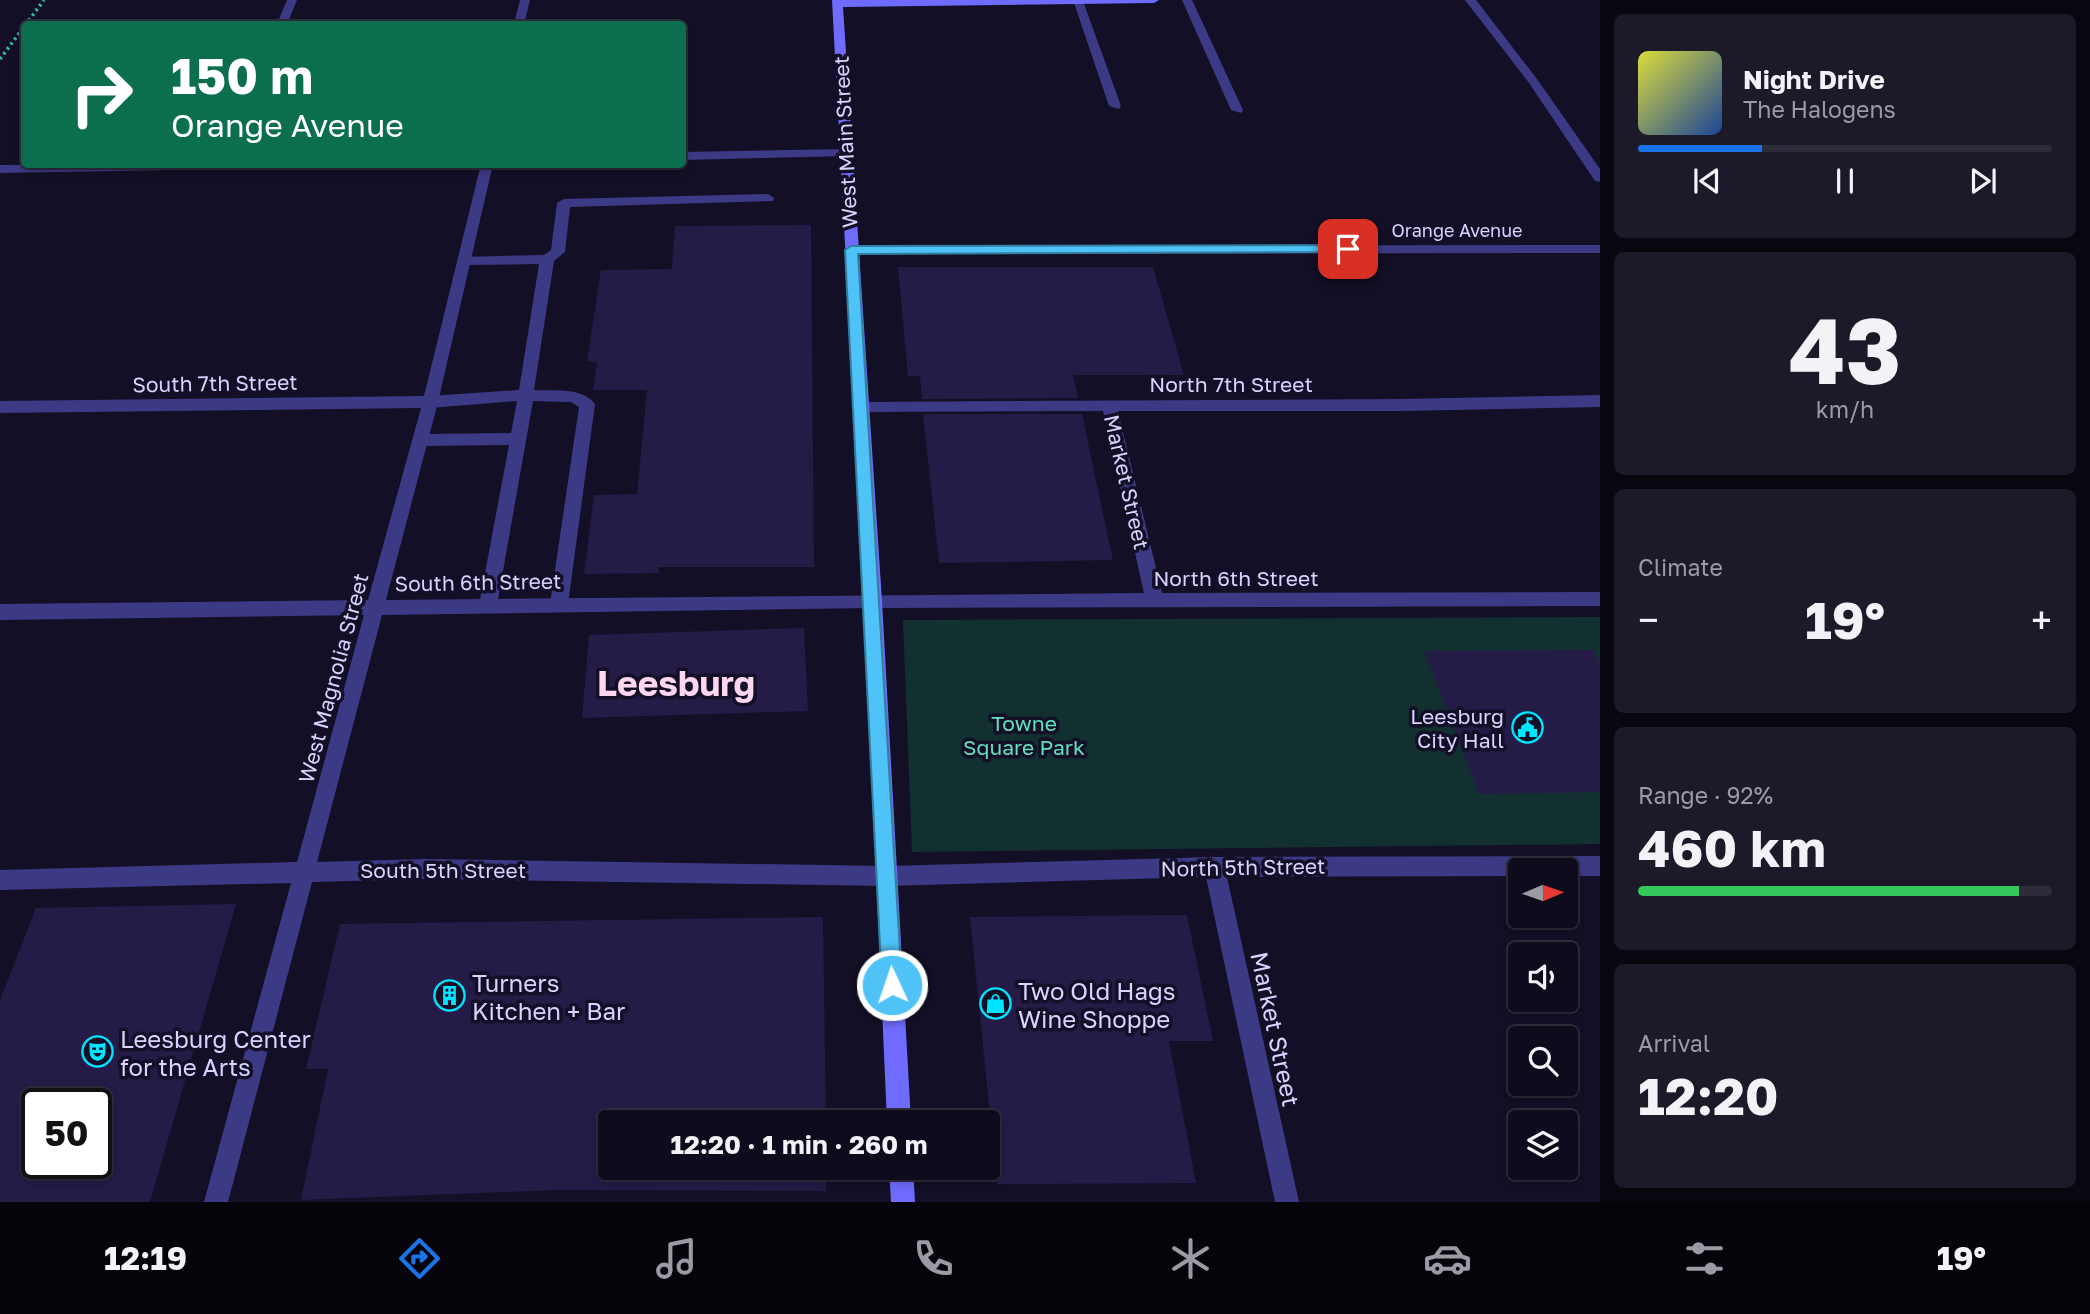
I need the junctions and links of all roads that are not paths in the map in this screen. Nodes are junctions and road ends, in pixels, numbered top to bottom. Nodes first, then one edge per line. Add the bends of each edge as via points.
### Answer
1 (292, 0) edge
2 (525, 0) edge
3 (1154, 0) edge
4 (1187, 0) edge
5 (1471, 0) edge
6 (1078, 1) edge
7 (837, 2) edge
8 (283, 21) edge
9 (520, 21) edge
10 (1115, 106) dead end
11 (1237, 110) dead end
12 (846, 153) junction
13 (686, 156) edge
14 (56, 168) edge
15 (486, 168) edge
16 (0, 169) edge
17 (1600, 178) edge
18 (768, 198) dead end
19 (1600, 249) edge
20 (851, 250) junction
21 (547, 259) junction
22 (464, 260) junction
23 (526, 395) junction
24 (1600, 401) edge
25 (430, 402) junction
26 (1109, 405) junction
27 (861, 406) junction
28 (0, 407) edge
29 (517, 439) junction
30 (420, 440) junction
31 (1600, 599) edge
32 (873, 601) junction
33 (1155, 601) junction
34 (559, 604) junction
35 (488, 605) junction
36 (376, 606) junction
37 (0, 612) edge
38 (1600, 866) edge
39 (1214, 867) junction
40 (306, 870) junction
41 (886, 876) junction
42 (0, 880) edge
43 (898, 1110) edge
44 (902, 1180) edge
45 (216, 1202) edge
46 (903, 1202) edge
47 (1287, 1202) edge

1 - 8 street
2 - 9 street
3 - 6 main road
4 - 11 street
5 - 17 street
6 - 7 main road
6 - 10 street
7 - 12 main road, West Main Street
12 - 13 street
12 - 20 main road, West Main Street
14 - 16 street
15 - 22 street, West Magnolia Street
18 - 21 street via 564,203 558,252
19 - 20 street, Orange Avenue
20 - 27 main road, West Main Street
21 - 22 street
21 - 23 street
22 - 25 street, West Magnolia Street
23 - 25 street, South 7th Street
23 - 29 street
23 - 34 street, South 7th Street via 574,397 587,404
24 - 26 street, North 7th Street
25 - 28 street, South 7th Street
25 - 30 street, West Magnolia Street
26 - 27 street, North 7th Street
26 - 33 street, Market Street
27 - 32 main road, West Main Street
29 - 30 street
29 - 35 street
30 - 36 street, West Magnolia Street
31 - 33 street, North 6th Street
32 - 33 street, North 6th Street
32 - 34 street, South 6th Street
32 - 41 main road, West Main Street
34 - 35 street, South 6th Street
35 - 36 street, South 6th Street
36 - 37 street, South 6th Street
36 - 40 street, West Magnolia Street
38 - 39 street, North 5th Street
39 - 41 street, North 5th Street
39 - 47 street, Market Street
40 - 41 street, South 5th Street
40 - 42 street, South 5th Street
40 - 45 street, West Magnolia Street
41 - 43 main road, West Main Street
44 - 46 main road

